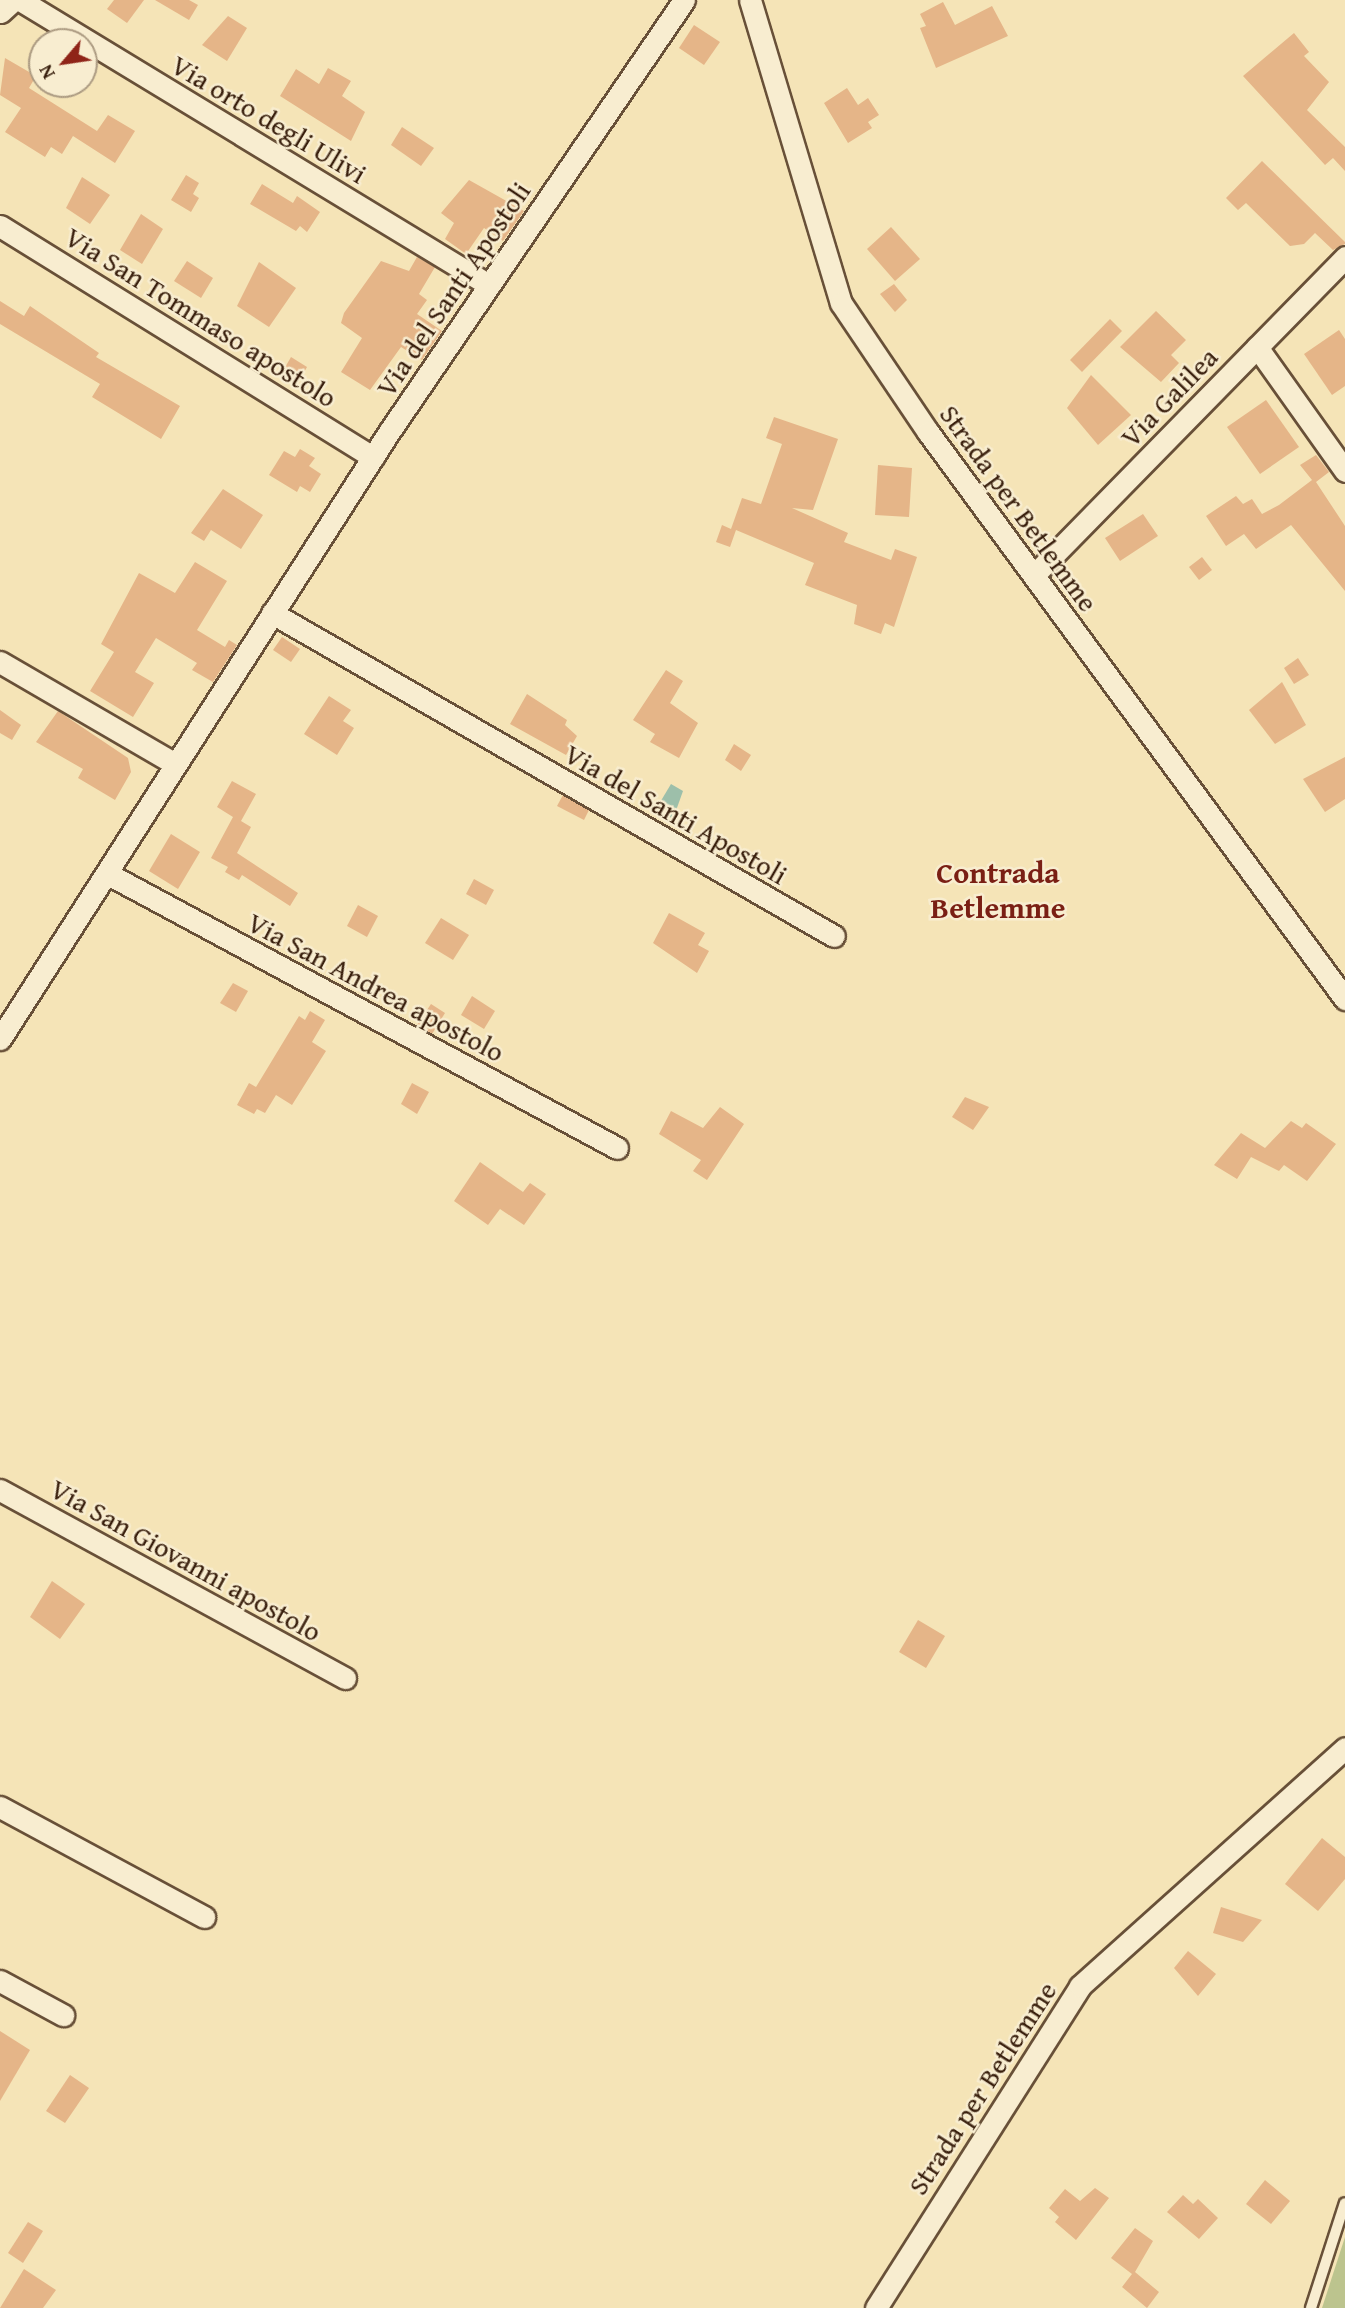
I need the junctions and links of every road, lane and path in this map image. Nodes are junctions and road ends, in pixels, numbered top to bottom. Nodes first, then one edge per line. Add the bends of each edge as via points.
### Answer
1 (11, 0) edge
2 (20, 0) edge
3 (684, 0) edge
4 (750, 0) edge
5 (0, 10) edge
6 (0, 226) edge
7 (1345, 257) edge
8 (489, 285) junction
9 (1257, 347) junction
10 (373, 457) junction
11 (1345, 471) edge
12 (1034, 575) junction
13 (272, 613) junction
14 (0, 662) edge
15 (175, 764) junction
16 (108, 874) junction
17 (834, 936) dead end
18 (1345, 999) edge
19 (0, 1039) edge
20 (617, 1148) dead end
21 (0, 1490) edge
22 (345, 1678) dead end
23 (1345, 1748) edge
24 (0, 1807) edge
25 (204, 1917) dead end
26 (0, 1981) edge
27 (64, 2015) dead end
28 (1345, 2203) edge
29 (876, 2308) edge
30 (1311, 2308) edge

1 - 5 street
2 - 8 street, Via orto degli Ulivi
3 - 8 street, Via del Santi Apostoli
4 - 12 street, Strada per Betlemme via 841,303
6 - 10 street, Via San Tommaso apostolo
7 - 9 street, Via Galilea
8 - 10 street, Via del Santi Apostoli
9 - 11 street
9 - 12 street, Via Galilea
10 - 13 street, Via del Santi Apostoli
12 - 18 street, Strada per Betlemme
13 - 15 street, Via del Santi Apostoli
13 - 17 street, Via del Santi Apostoli
14 - 15 street
15 - 16 street, Via del Santi Apostoli
16 - 19 street, Via del Santi Apostoli
16 - 20 street, Via San Andrea apostolo
21 - 22 street, Via San Giovanni apostolo
23 - 29 street, Strada per Betlemme via 1080,1986
24 - 25 street
26 - 27 street
28 - 30 lane

